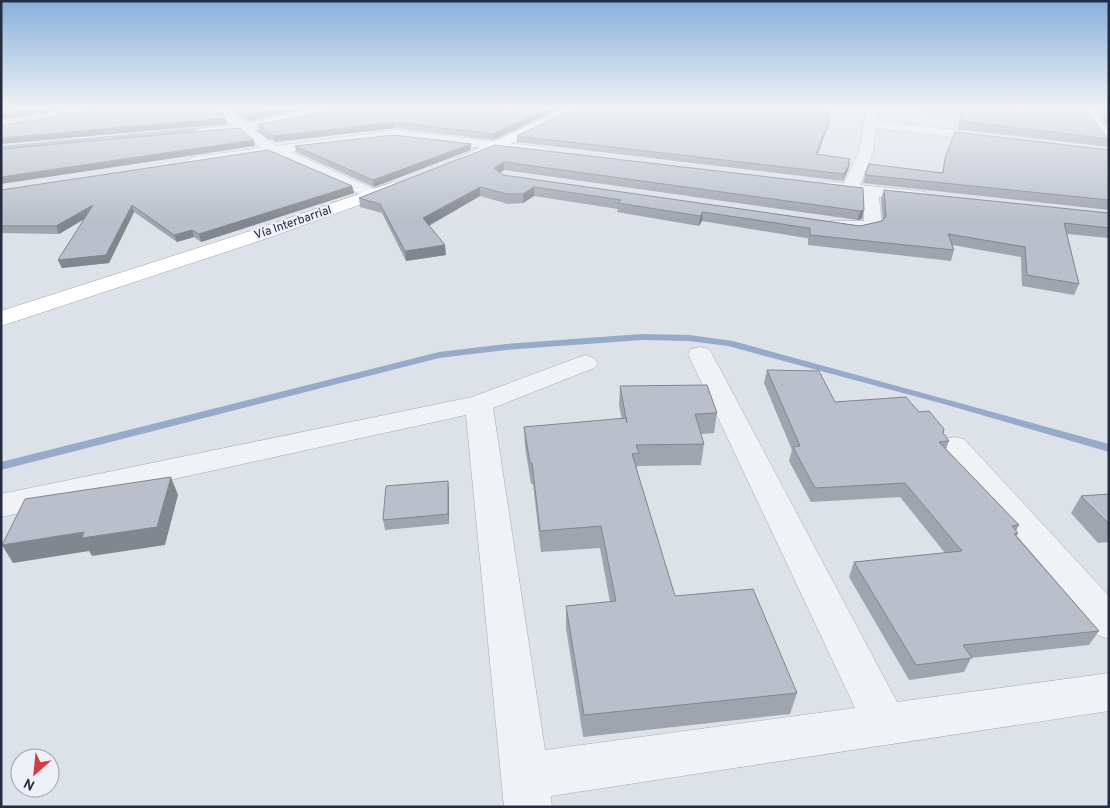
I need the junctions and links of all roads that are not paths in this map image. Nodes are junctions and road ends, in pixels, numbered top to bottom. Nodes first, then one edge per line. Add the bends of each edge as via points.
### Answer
1 (268, 146) edge
2 (299, 146) edge
3 (497, 146) edge
4 (504, 146) edge
5 (867, 146) edge
6 (272, 149) junction
7 (558, 153) edge
8 (175, 164) edge
9 (446, 167) edge
10 (414, 180) edge
11 (811, 184) edge
12 (850, 188) junction
13 (870, 191) junction
14 (373, 195) junction
15 (937, 198) edge
16 (818, 222) edge
17 (1, 319) edge
18 (700, 354) dead end
19 (586, 363) dead end
20 (479, 404) junction
21 (954, 446) dead end
22 (1, 506) edge
23 (1109, 624) edge
24 (1109, 692) edge
25 (886, 725) junction
26 (527, 792) edge

1 - 6 street
2 - 6 street
3 - 9 main road
4 - 7 street
5 - 12 street
6 - 8 street
6 - 14 street
10 - 14 main road, Vía Interbarrial
11 - 12 street
12 - 13 street
13 - 15 street
13 - 16 street via 873,225 858,228
14 - 17 main road, Vía Interbarrial
18 - 25 street
19 - 20 street
20 - 22 street
20 - 26 street
21 - 23 street
24 - 25 street
25 - 26 street

